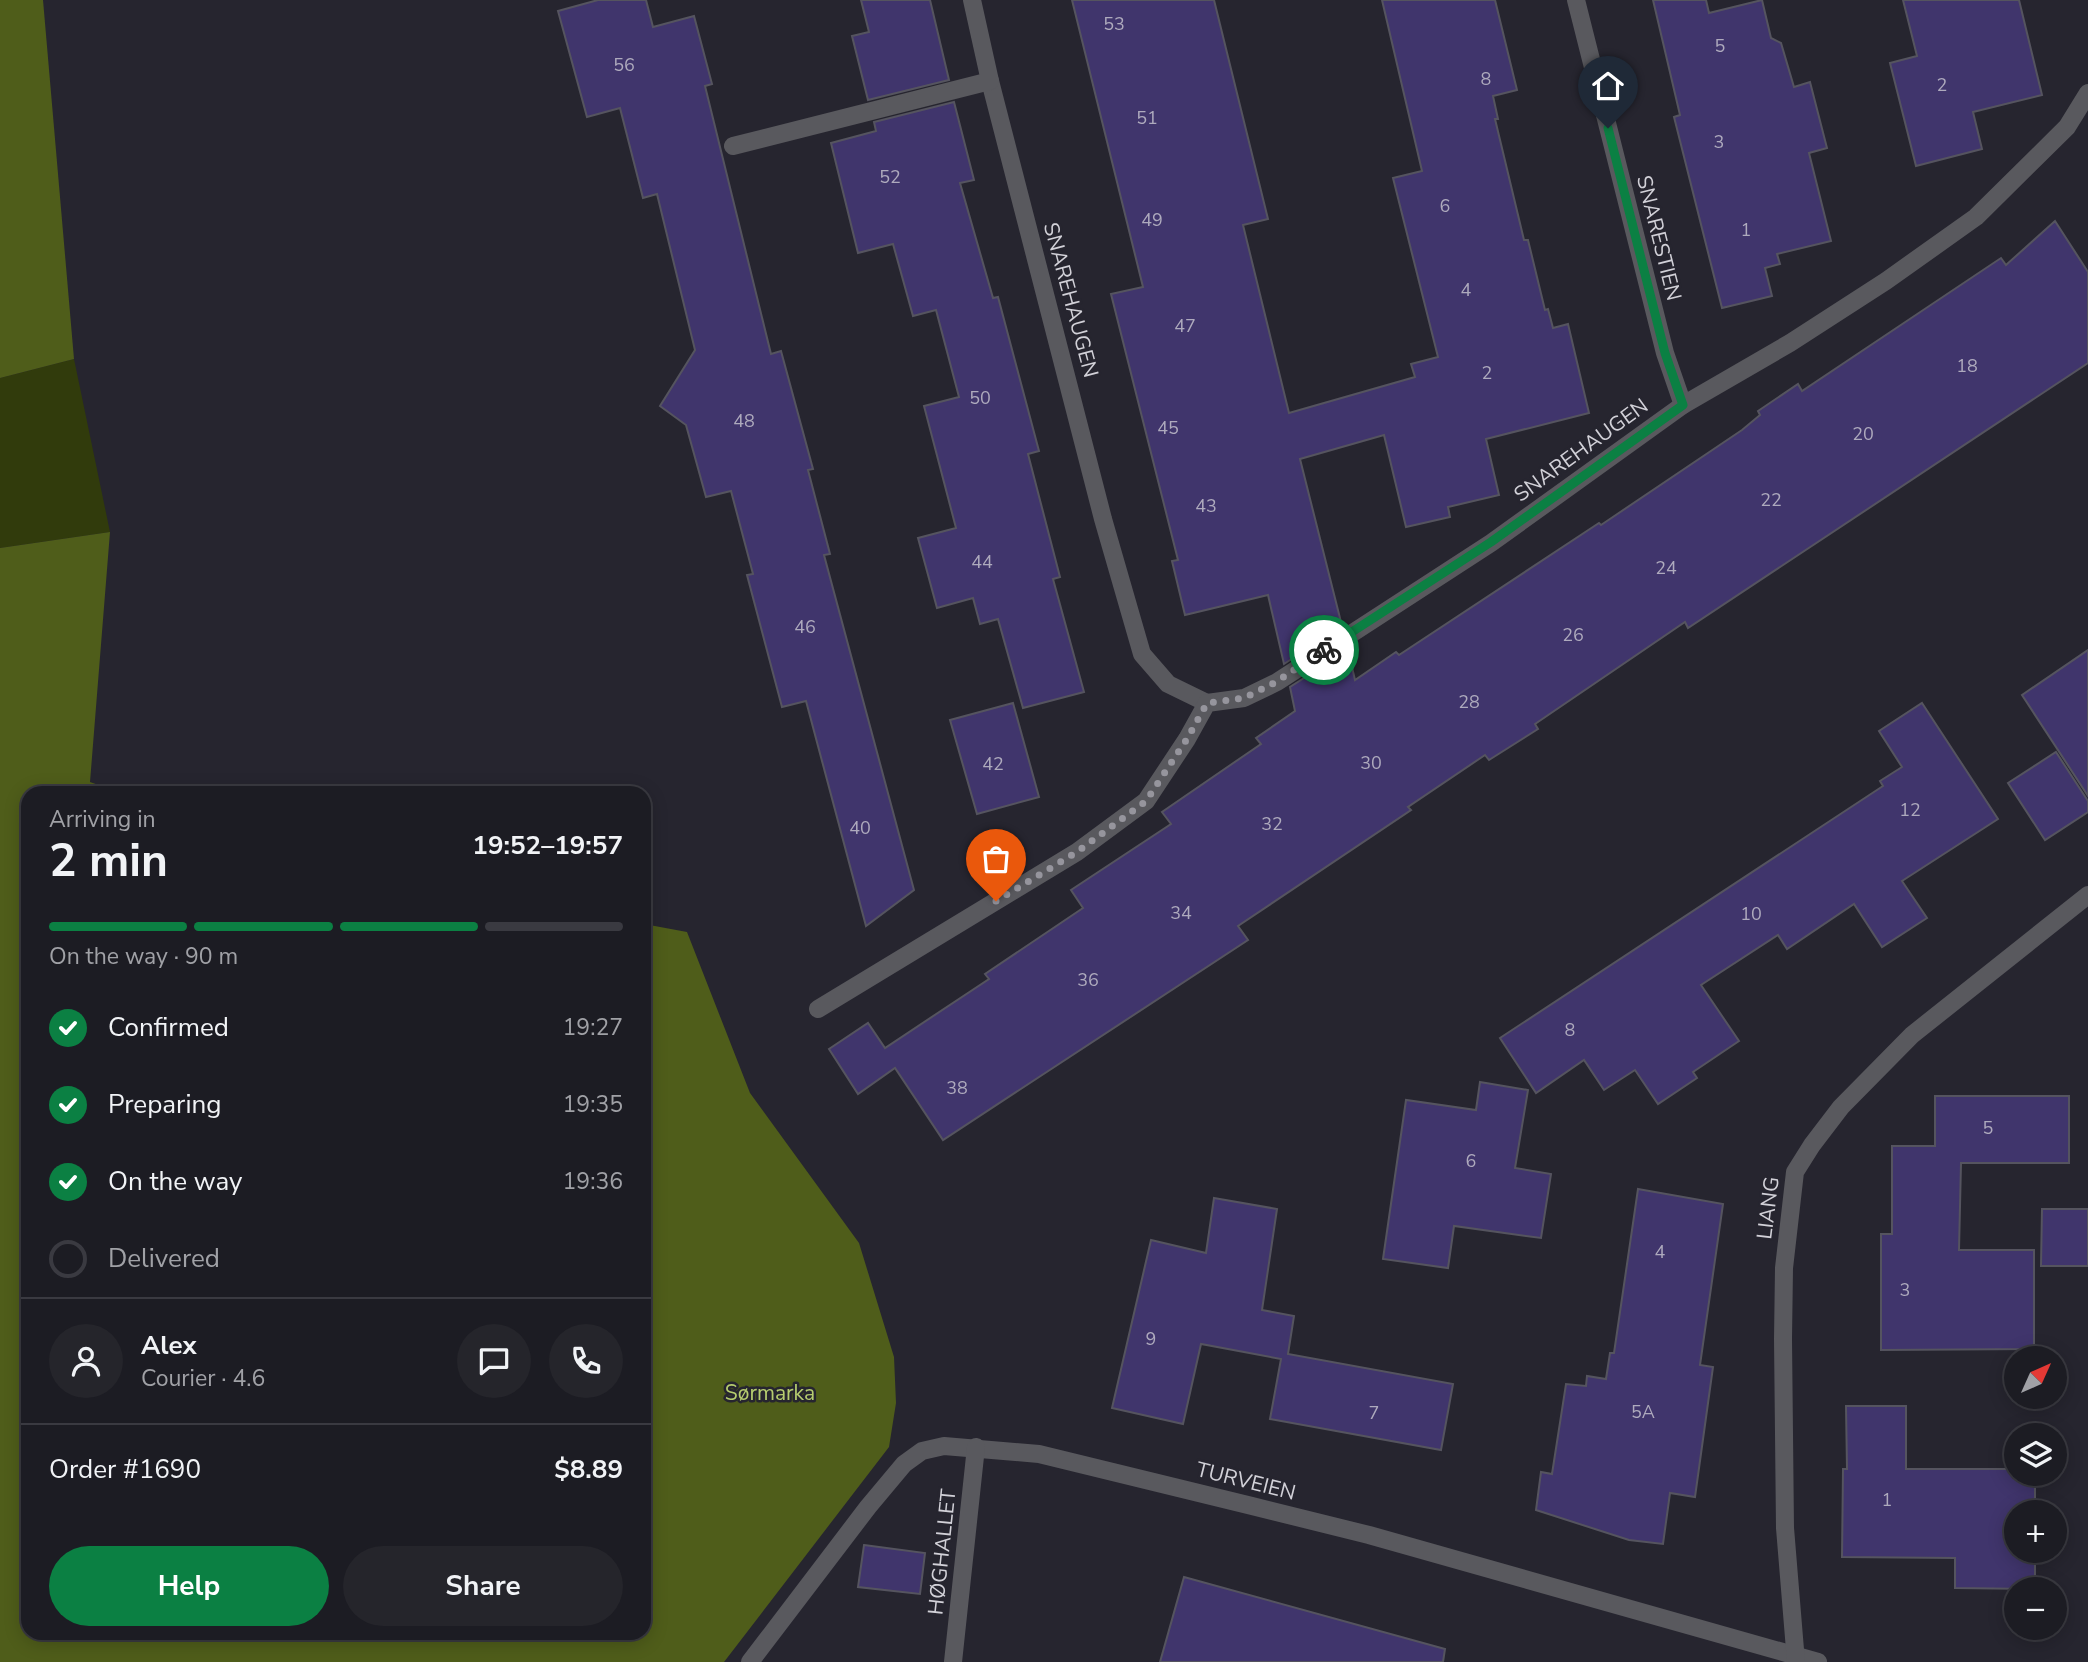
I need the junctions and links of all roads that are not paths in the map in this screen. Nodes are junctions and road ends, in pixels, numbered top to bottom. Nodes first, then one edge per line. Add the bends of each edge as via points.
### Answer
1 (972, 0) edge
2 (1576, 0) edge
3 (990, 81) junction
4 (2088, 93) edge
5 (733, 146) dead end
6 (1683, 405) junction
7 (1207, 703) junction
8 (2088, 895) edge
9 (818, 1009) dead end
10 (976, 1447) junction
11 (1796, 1659) edge
12 (750, 1662) edge
13 (953, 1662) edge
14 (1818, 1662) edge

1 - 3 street, SNAREHAUGEN
2 - 6 street, SNARESTIEN via 1665,353
3 - 5 street
3 - 7 street, SNAREHAUGEN via 1103,519 1143,654 1168,684
4 - 6 street, SNAREHAUGEN via 2067,127 1976,217 1864,296
6 - 7 street, SNAREHAUGEN via 1491,542 1276,682 1244,698
7 - 9 street via 1146,801 1077,852
8 - 11 street, LIANG via 1912,1035 1841,1107 1795,1172 1784,1268 1783,1339 1785,1528
10 - 11 street, TURVEIEN via 1039,1454 1369,1535
10 - 12 street, TURVEIEN via 922,1451 904,1464
10 - 13 street, HØGHALLET
11 - 14 street, TURVEIEN

